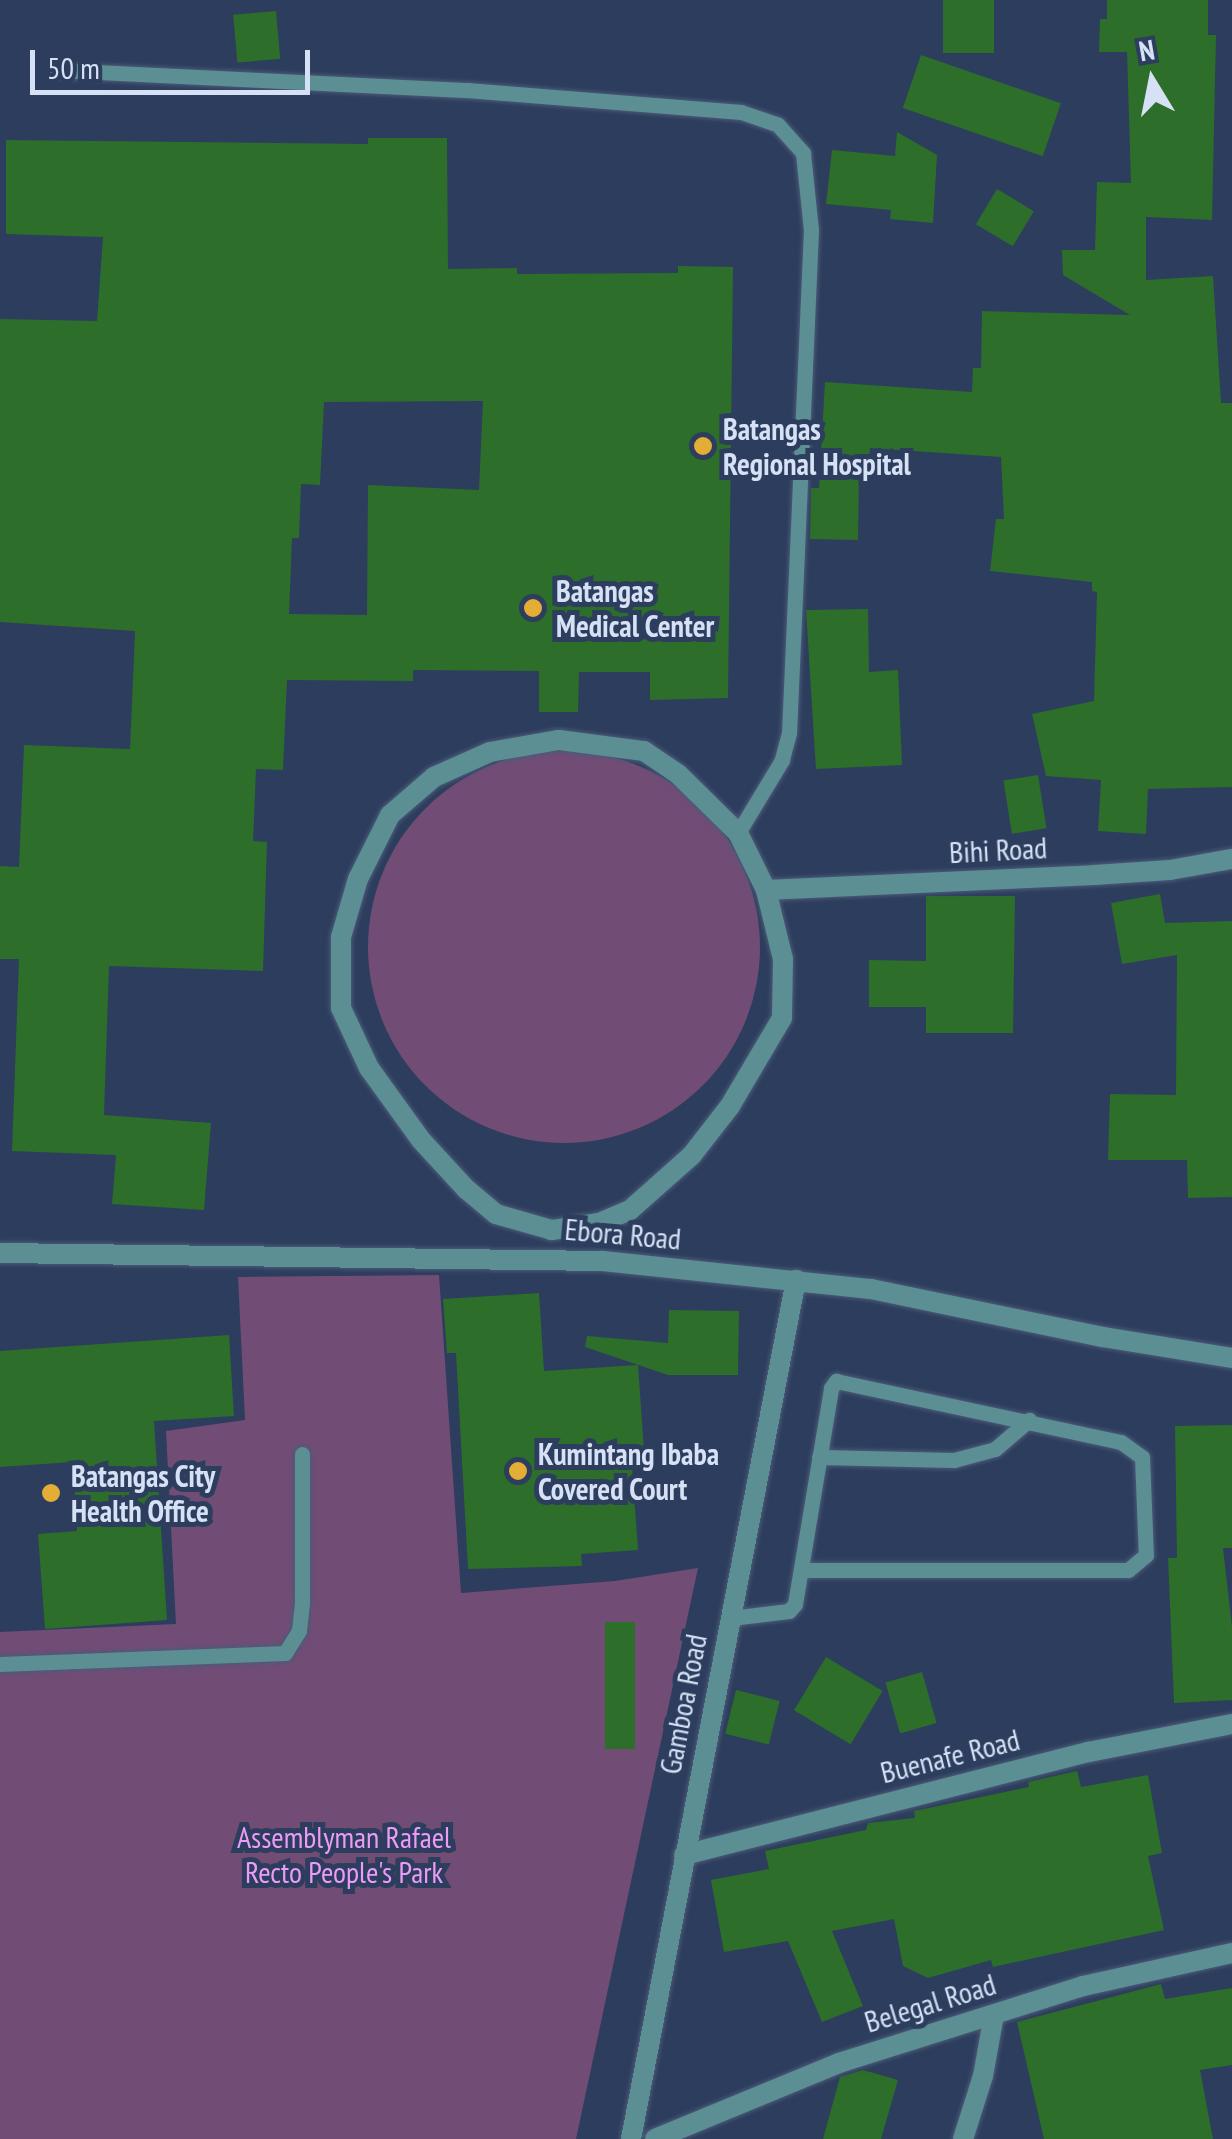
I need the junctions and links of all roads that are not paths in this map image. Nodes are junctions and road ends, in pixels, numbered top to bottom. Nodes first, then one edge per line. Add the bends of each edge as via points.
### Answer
1 (56, 70) dead end
2 (738, 832) junction
3 (1232, 859) edge
4 (766, 890) junction
5 (552, 1230) junction
6 (0, 1253) edge
7 (553, 1257) junction
8 (796, 1280) junction
9 (1232, 1358) edge
10 (1029, 1420) junction
11 (302, 1454) dead end
12 (820, 1457) junction
13 (801, 1570) junction
14 (730, 1618) junction
15 (0, 1664) edge
16 (1232, 1724) edge
17 (684, 1855) junction
18 (1232, 1952) edge
19 (994, 2015) junction
20 (631, 2139) edge
21 (655, 2139) edge
22 (963, 2139) edge

1 - 2 lane via 467,90 741,112 778,125 802,153 811,230 789,732 782,760
2 - 4 street
2 - 5 street via 644,750 558,740 490,752 434,777 390,815 358,879 341,936 342,1008 369,1068 467,1190 496,1214
3 - 4 street, Bihi Road via 1094,875
4 - 5 street via 783,959 782,1018 730,1106 692,1154 630,1210 599,1224
5 - 7 street
6 - 7 street, Ebora Road
7 - 8 street, Ebora Road
8 - 9 street, Ebora Road via 937,1299
8 - 14 street, Gamboa Road
10 - 12 lane via 995,1448 954,1460
10 - 12 lane via 836,1380
10 - 13 lane via 1133,1446 1142,1458 1142,1562 1128,1570
11 - 15 lane via 302,1603 299,1631 285,1653
12 - 13 lane
13 - 14 lane via 789,1611
14 - 17 street, Gamboa Road
16 - 17 street, Buenafe Road via 1089,1752
17 - 20 street, Gamboa Road
18 - 19 street, Belegal Road via 1083,1986
19 - 21 street, Belegal Road via 839,2063
19 - 22 street

